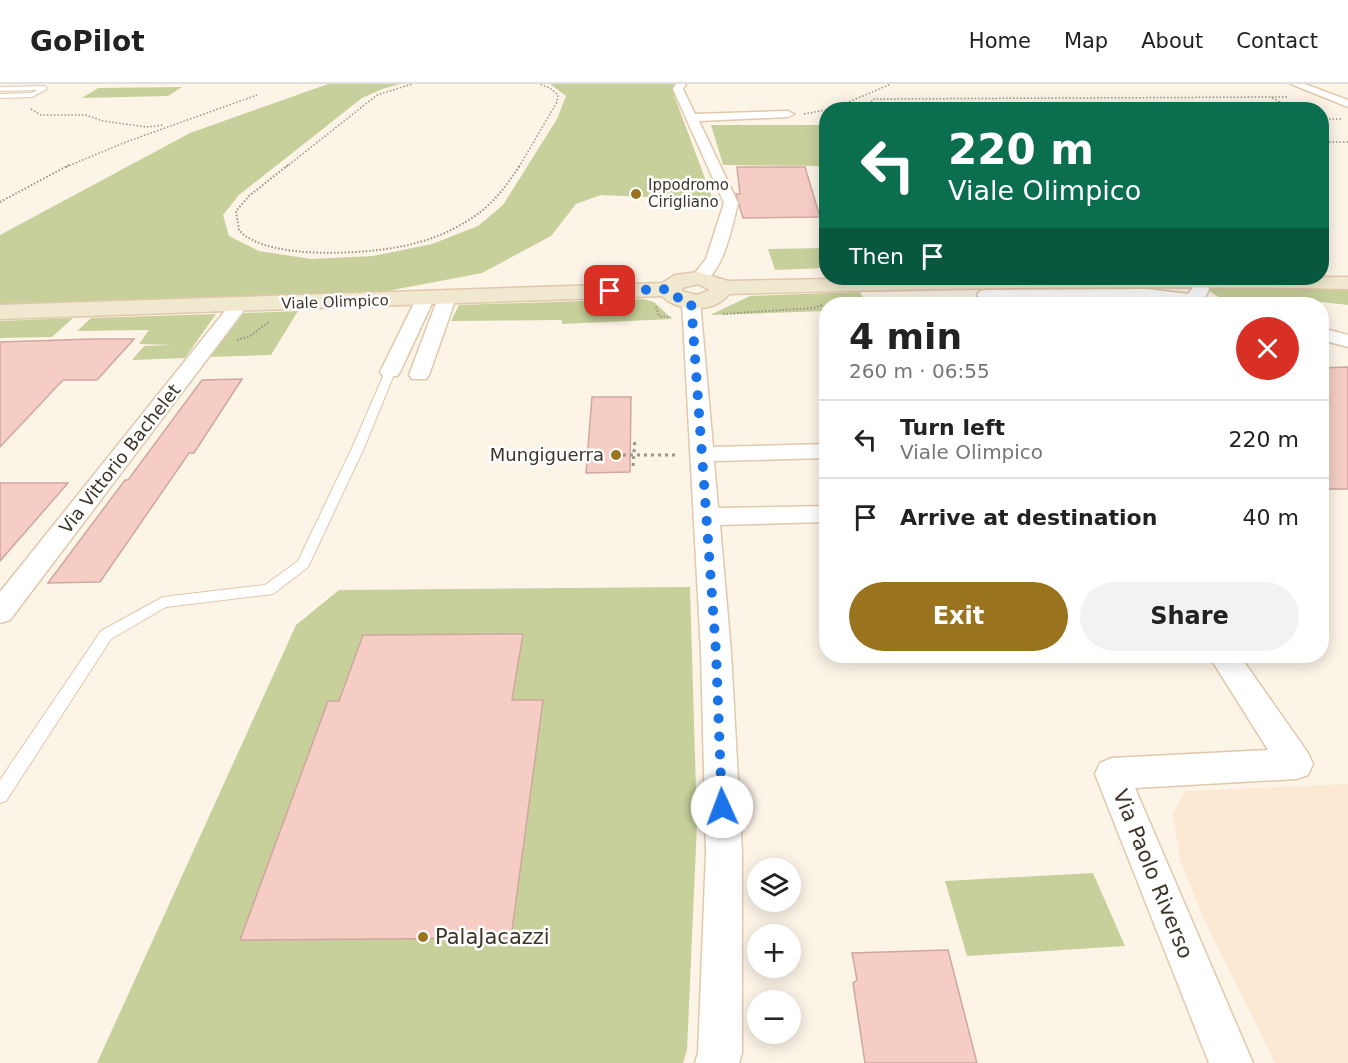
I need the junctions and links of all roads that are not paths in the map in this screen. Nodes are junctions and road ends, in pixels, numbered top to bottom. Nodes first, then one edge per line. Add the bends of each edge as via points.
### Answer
1 (681, 84) edge
2 (1296, 84) edge
3 (0, 89) edge
4 (0, 96) edge
5 (1348, 104) edge
6 (788, 114) dead end
7 (691, 118) junction
8 (1329, 282) edge
9 (1348, 283) edge
10 (1072, 285) edge
11 (1148, 285) edge
12 (1177, 285) edge
13 (687, 289) junction
14 (985, 293) edge
15 (1170, 297) edge
16 (1182, 297) edge
17 (1188, 297) edge
18 (447, 298) junction
19 (425, 299) junction
20 (239, 305) junction
21 (0, 312) edge
22 (1329, 336) edge
23 (1348, 341) edge
24 (390, 372) joint
25 (419, 375) dead end
26 (819, 452) edge
27 (702, 454) junction
28 (819, 514) edge
29 (706, 517) junction
30 (0, 612) edge
31 (1229, 663) edge
32 (0, 795) edge
33 (717, 1063) edge
34 (1231, 1063) edge

1 - 7 street via 678,89
2 - 5 street
3 - 4 lane via 45,88 32,95
6 - 7 street
7 - 13 street via 731,203 714,260
8 - 9 main road
10 - 14 main road
11 - 16 street
12 - 17 street
13 - 14 main road, Viale Olimpico via 714,298 721,288
13 - 18 main road, Viale Olimpico
13 - 27 street
14 - 15 street
18 - 19 main road, Viale Olimpico
18 - 25 street
19 - 20 main road, Viale Olimpico
19 - 24 street
20 - 21 main road, Viale Olimpico
20 - 30 street, Via Vittorio Bachelet
22 - 23 street
24 - 32 lane via 303,564 268,590 163,602 106,635
26 - 27 street
27 - 29 street
28 - 29 street
29 - 33 street via 724,852
31 - 34 street, Via Paolo Riverso via 1296,764 1112,774

